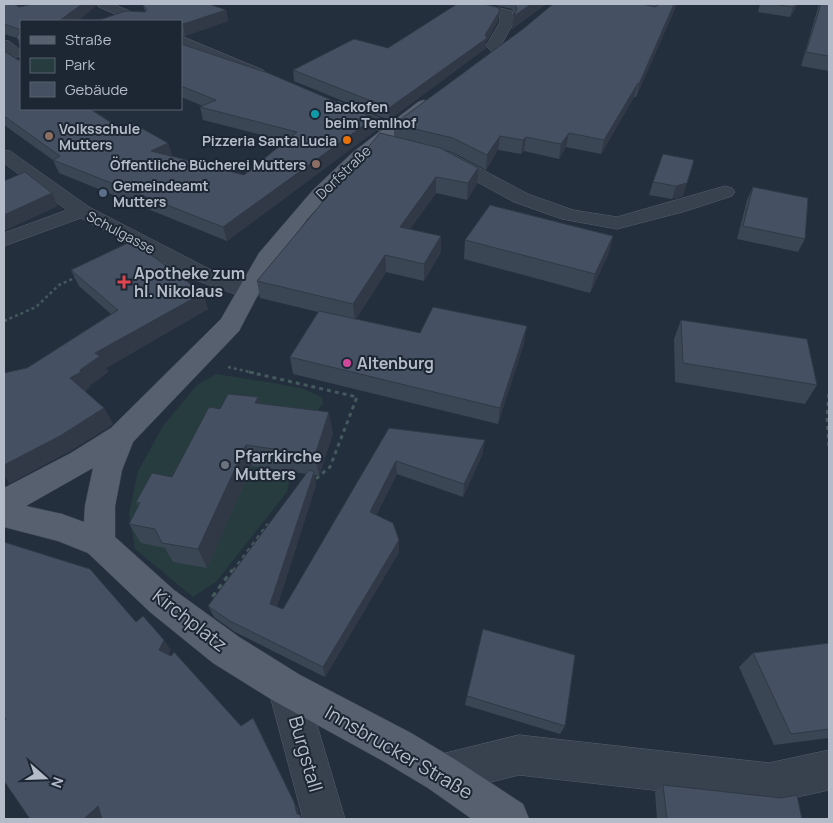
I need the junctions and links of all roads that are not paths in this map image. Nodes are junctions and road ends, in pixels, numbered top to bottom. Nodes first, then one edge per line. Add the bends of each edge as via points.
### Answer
1 (103, 4) edge
2 (469, 4) edge
3 (139, 20) edge
4 (182, 40) edge
5 (511, 40) edge
6 (498, 50) junction
7 (485, 60) edge
8 (272, 79) edge
9 (436, 96) edge
10 (322, 100) edge
11 (383, 135) junction
12 (402, 147) edge
13 (428, 153) edge
14 (4, 155) edge
15 (25, 171) junction
16 (4, 178) edge
17 (724, 192) dead end
18 (82, 211) junction
19 (4, 240) edge
20 (248, 292) junction
21 (121, 436) junction
22 (4, 503) edge
23 (4, 514) edge
24 (99, 543) junction
25 (288, 688) junction
26 (829, 770) edge
27 (442, 774) junction
28 (324, 819) edge
29 (508, 819) edge

1 - 3 street
2 - 6 street via 508,14 493,46
4 - 8 street
5 - 6 main road
6 - 7 main road
9 - 11 main road, Dorfstraße
10 - 11 street
11 - 12 street
11 - 20 main road, Dorfstraße via 319,194 267,258
13 - 17 street via 446,158 521,198 569,215 617,223
14 - 15 street, Schulgasse
15 - 16 street
15 - 18 street, Schulgasse
18 - 19 street
18 - 20 street, Schulgasse via 201,274
20 - 21 main road via 230,325
21 - 22 main road
21 - 24 main road via 107,470 100,506
23 - 24 main road, Kirchplatz via 62,528
24 - 25 main road, Kirchplatz via 191,625
25 - 27 main road, Innsbrucker Straße
25 - 28 street, Burgstall
26 - 27 street via 769,783 519,755
27 - 29 main road, Innsbrucker Straße

